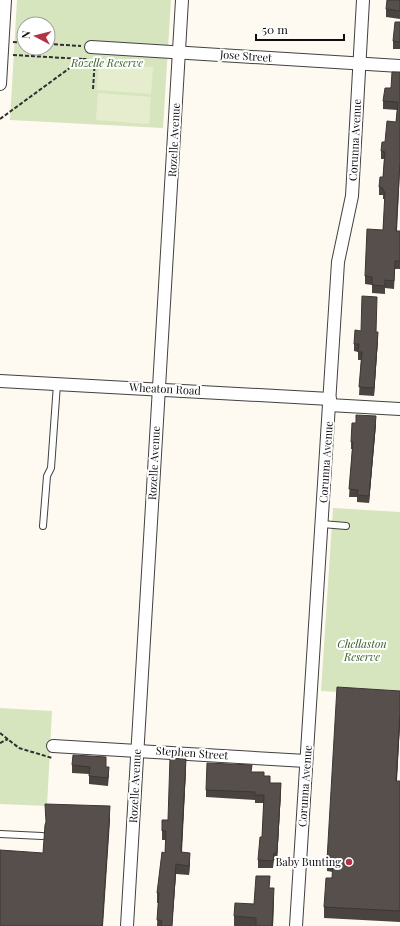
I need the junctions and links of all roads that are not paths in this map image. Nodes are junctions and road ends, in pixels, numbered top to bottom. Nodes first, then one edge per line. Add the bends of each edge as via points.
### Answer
1 (5, 0) edge
2 (182, 0) edge
3 (363, 0) edge
4 (1, 42) edge
5 (91, 47) road end
6 (179, 52) junction
7 (360, 63) junction
8 (400, 66) edge
9 (0, 84) edge
10 (0, 381) edge
11 (57, 384) junction
12 (159, 389) junction
13 (329, 402) junction
14 (400, 409) edge
15 (322, 524) junction
16 (43, 526) dead end
17 (346, 526) dead end
18 (53, 746) dead end
19 (137, 750) junction
20 (306, 761) junction
21 (0, 834) edge
22 (42, 836) dead end
23 (127, 926) edge
24 (296, 926) edge

1 - 4 street
2 - 6 street, Rozelle Avenue
3 - 7 street, Corunna Avenue
4 - 9 street
5 - 6 street, Jose Street
6 - 7 street, Jose Street
6 - 12 street, Rozelle Avenue
7 - 8 street, Jose Street
7 - 13 street, Corunna Avenue via 352,196 338,262
10 - 11 street, Wheaton Road
11 - 12 street, Wheaton Road
11 - 16 lane via 51,468 47,476
12 - 13 street, Wheaton Road
12 - 19 street, Rozelle Avenue
13 - 14 street, Wheaton Road
13 - 15 street, Corunna Avenue
15 - 17 lane
15 - 20 street, Corunna Avenue
18 - 19 street, Stephen Street
19 - 20 street, Stephen Street
19 - 23 street, Rozelle Avenue
20 - 24 street, Corunna Avenue
21 - 22 lane

